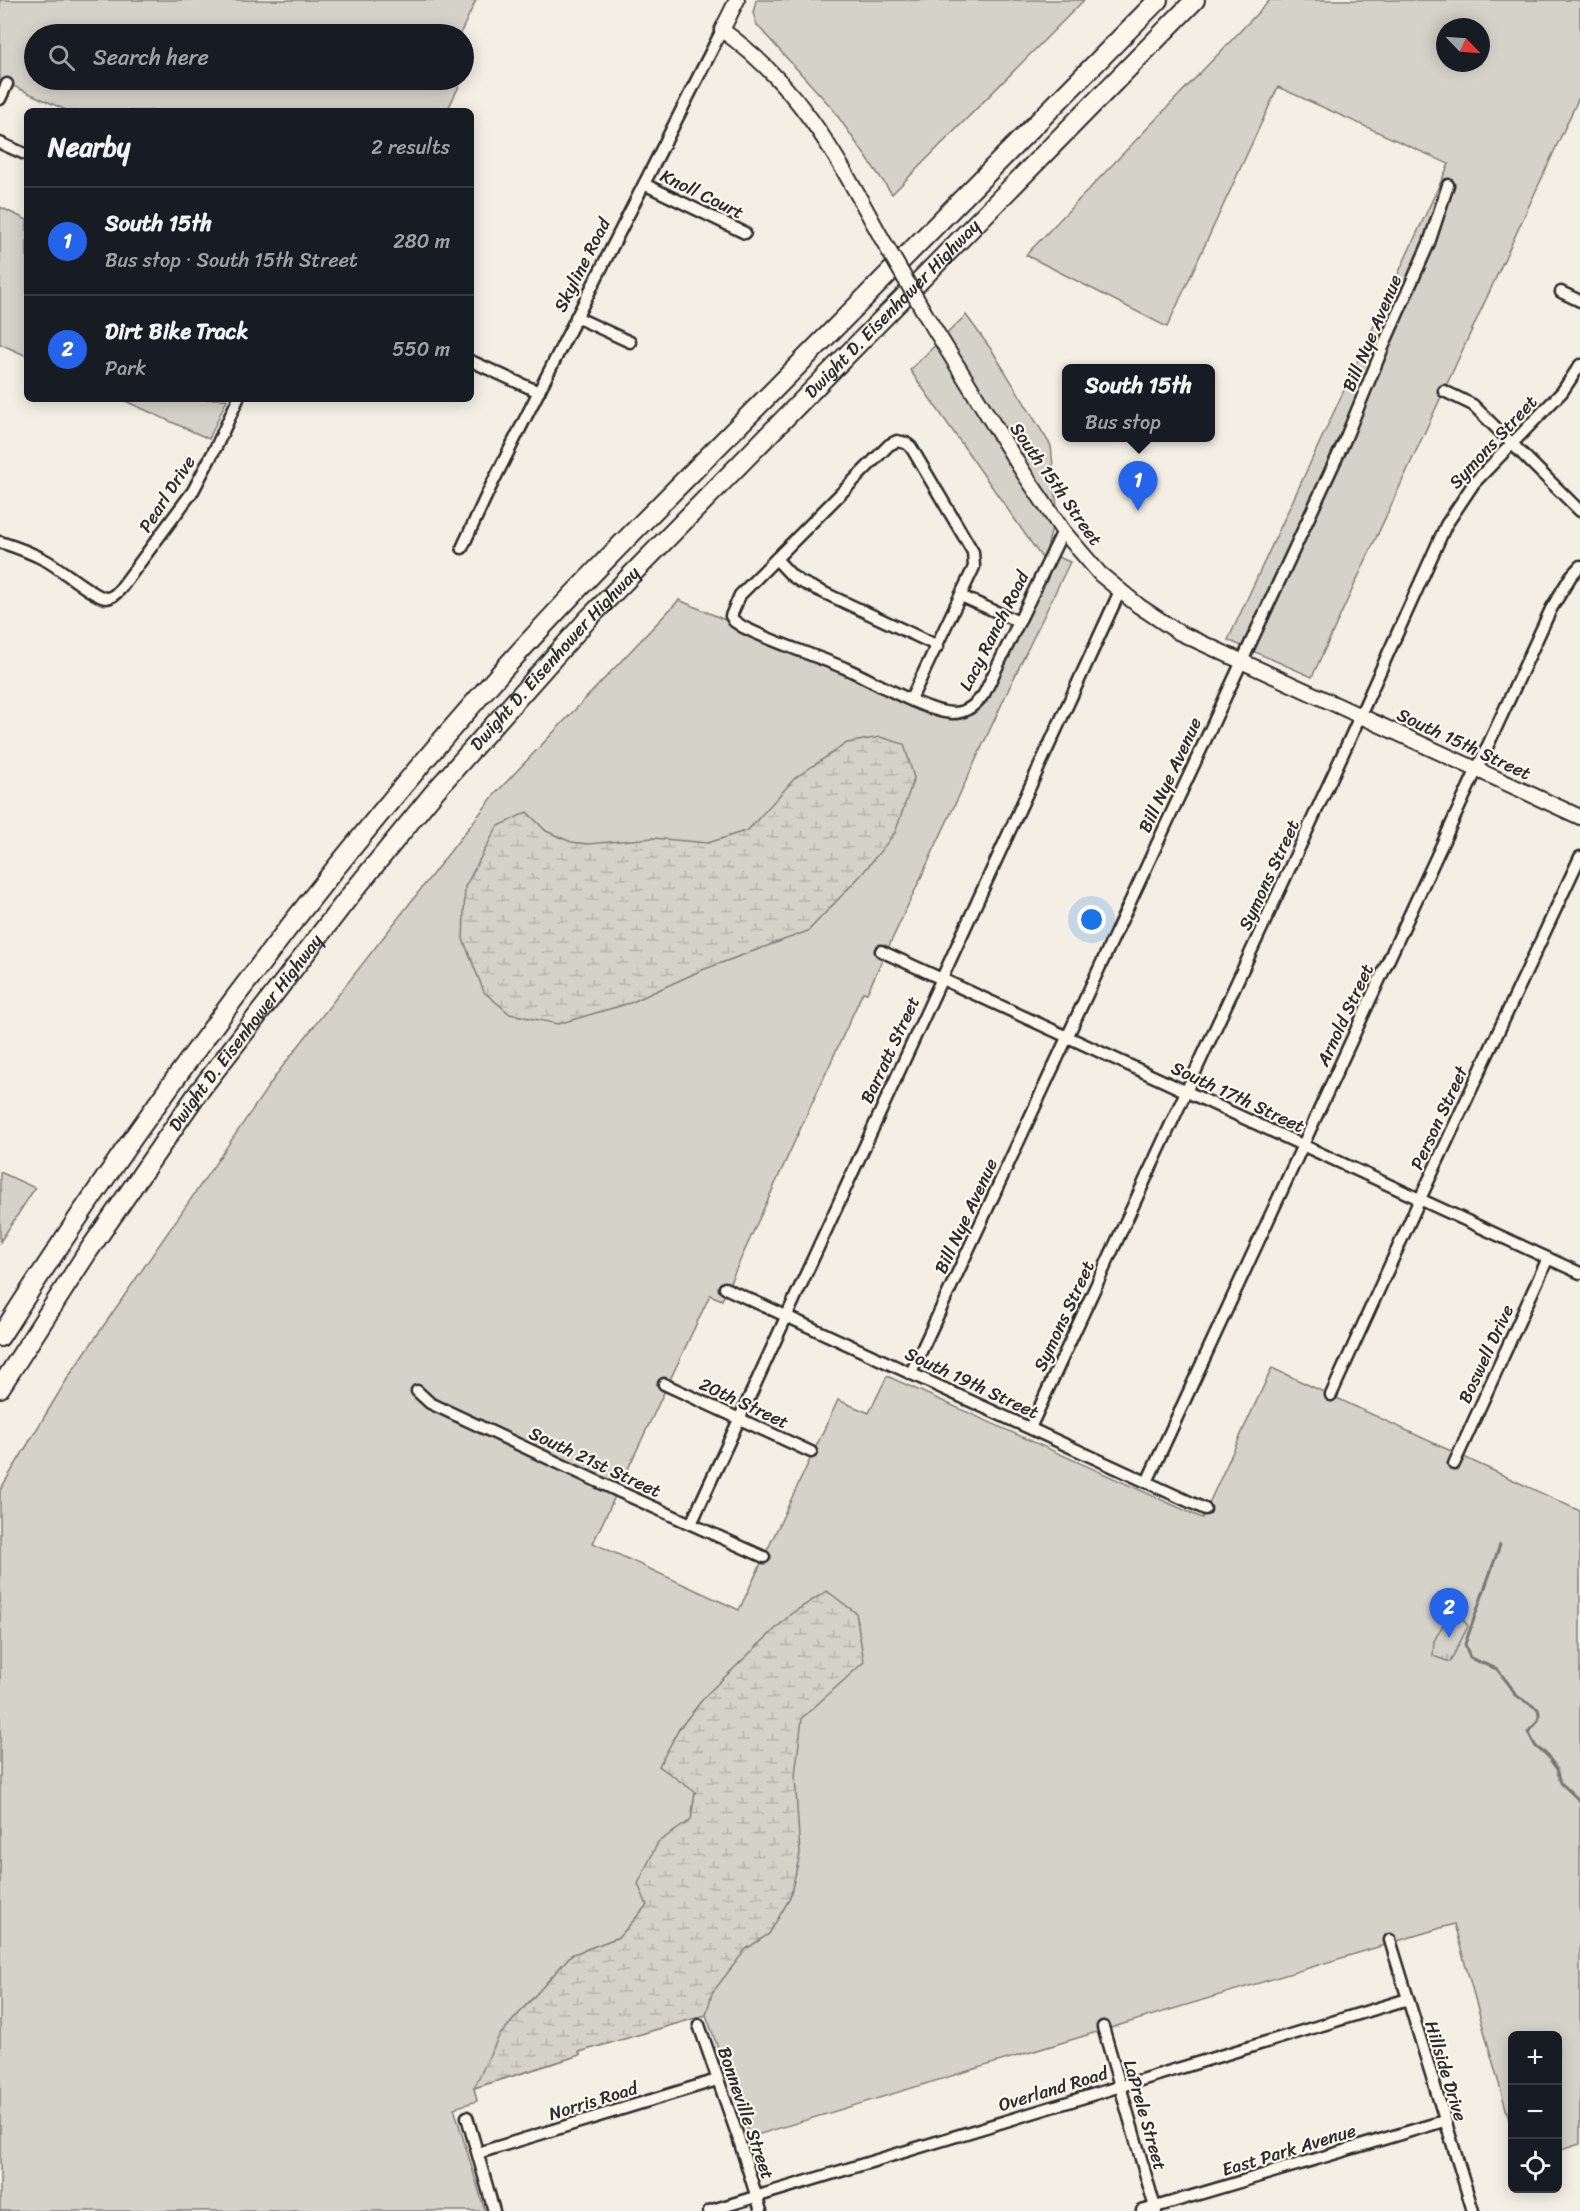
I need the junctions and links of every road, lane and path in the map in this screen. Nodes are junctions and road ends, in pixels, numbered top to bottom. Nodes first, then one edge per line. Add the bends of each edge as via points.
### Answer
1 (736, 0) edge
2 (1158, 0) edge
3 (1195, 0) edge
4 (722, 30) junction
5 (8, 84) dead end
6 (0, 99) edge
7 (0, 143) edge
8 (24, 154) edge
9 (644, 184) junction
10 (1448, 185) dead end
11 (745, 233) dead end
12 (1561, 292) dead end
13 (1580, 301) edge
14 (576, 317) junction
15 (630, 342) dead end
16 (474, 362) edge
17 (1580, 365) edge
18 (1444, 391) dead end
19 (539, 392) junction
20 (237, 402) edge
21 (1511, 443) junction
22 (1580, 511) edge
23 (1063, 531) junction
24 (0, 542) edge
25 (462, 548) dead end
26 (776, 559) junction
27 (1580, 566) edge
28 (1120, 591) junction
29 (961, 596) junction
30 (1019, 622) junction
31 (938, 646) junction
32 (1241, 661) junction
33 (911, 699) junction
34 (1360, 716) junction
35 (1477, 769) junction
36 (1580, 817) edge
37 (1580, 857) edge
38 (881, 951) dead end
39 (941, 979) junction
40 (1067, 1036) junction
41 (1187, 1092) junction
42 (1303, 1145) junction
43 (1420, 1199) junction
44 (1548, 1258) junction
45 (1580, 1273) edge
46 (725, 1287) dead end
47 (787, 1316) junction
48 (0, 1337) edge
49 (911, 1373) junction
50 (664, 1384) dead end
51 (0, 1388) edge
52 (417, 1391) dead end
53 (1331, 1395) dead end
54 (739, 1419) junction
55 (1030, 1428) junction
56 (811, 1452) dead end
57 (1454, 1464) dead end
58 (1147, 1482) junction
59 (1205, 1509) dead end
60 (691, 1524) junction
61 (764, 1557) dead end
62 (1390, 1940) dead end
63 (1408, 1999) junction
64 (699, 2025) dead end
65 (1103, 2028) dead end
66 (717, 2080) junction
67 (1119, 2086) junction
68 (467, 2117) dead end
69 (1444, 2121) junction
70 (478, 2153) junction
71 (756, 2197) junction
72 (1155, 2209) edge
73 (494, 2211) edge
74 (709, 2211) edge
75 (761, 2211) edge
76 (1142, 2211) edge
77 (1473, 2211) edge

1 - 4 main road, Skyline Road
2 - 48 highway, Dwight D. Eisenhower Highway via 584,582 481,696 273,947 173,1081
3 - 51 highway, Dwight D. Eisenhower Highway via 588,619 436,790 197,1094
4 - 9 street, Skyline Road
4 - 23 main road, South 15th Street, bridge via 762,61 796,98 836,155 927,317
5 - 6 street
7 - 8 street
9 - 11 street, Knoll Court
9 - 14 street, Skyline Road
10 - 32 street, Bill Nye Avenue via 1429,243 1344,442
12 - 13 street
14 - 15 street
14 - 19 street, Skyline Road
16 - 19 street
17 - 21 street, Symons Street via 1562,392
18 - 21 street via 1473,405
19 - 25 street, Skyline Road
20 - 24 street, Pearl Drive via 193,491 110,598 97,596 32,553
21 - 22 street
21 - 34 street, Symons Street via 1474,483 1446,525
23 - 28 main road, South 15th Street
23 - 30 street, Lacy Ranch Road
26 - 29 street via 889,446 902,441 911,447 973,552 974,567
26 - 31 street via 801,582
26 - 33 street, Lacy Ranch Road via 740,595 731,616 734,621
27 - 35 street, Arnold Street via 1551,609
28 - 32 main road, South 15th Street via 1178,632
28 - 39 street, Barratt Street
29 - 30 street
29 - 31 street
30 - 33 street, Lacy Ranch Road via 984,694 967,710 947,713
31 - 33 street
32 - 34 main road, South 15th Street
32 - 40 street, Bill Nye Avenue
34 - 35 main road, South 15th Street
34 - 41 street, Symons Street
35 - 36 main road, South 15th Street
35 - 42 street, Arnold Street
37 - 43 street, Person Street
38 - 39 street, South 17th Street
39 - 40 street, South 17th Street
39 - 47 street, Barratt Street
40 - 41 street, South 17th Street
40 - 49 street, Bill Nye Avenue
41 - 42 street, South 17th Street
41 - 55 street, Symons Street
42 - 43 street, South 17th Street
42 - 58 street, Arnold Street
43 - 44 street, South 17th Street
43 - 53 street, Person Street
44 - 45 street, South 17th Street
44 - 57 street, Boswell Drive
46 - 47 street, South 19th Street
47 - 49 street, South 19th Street
47 - 54 street, Barratt Street
49 - 55 street, South 19th Street
50 - 54 street, 20th Street
52 - 60 street, South 21st Street via 430,1403
54 - 56 street, 20th Street
54 - 60 street, Barratt Street
55 - 58 street, South 19th Street
58 - 59 street, South 19th Street
60 - 61 street, South 21st Street
62 - 63 street, Hillside Drive
63 - 67 street, Overland Road
63 - 69 street, Hillside Drive
64 - 66 street, Bonneville Street
65 - 67 street, LaPrele Street
66 - 70 street, Norris Road
66 - 71 street, Bonneville Street
67 - 71 street, Overland Road
67 - 72 street, LaPrele Street
68 - 70 street
69 - 72 street, East Park Avenue
69 - 77 street, Hillside Drive
70 - 73 street
71 - 74 street, Overland Road
71 - 75 street, Bonneville Street
72 - 76 street, East Park Avenue

